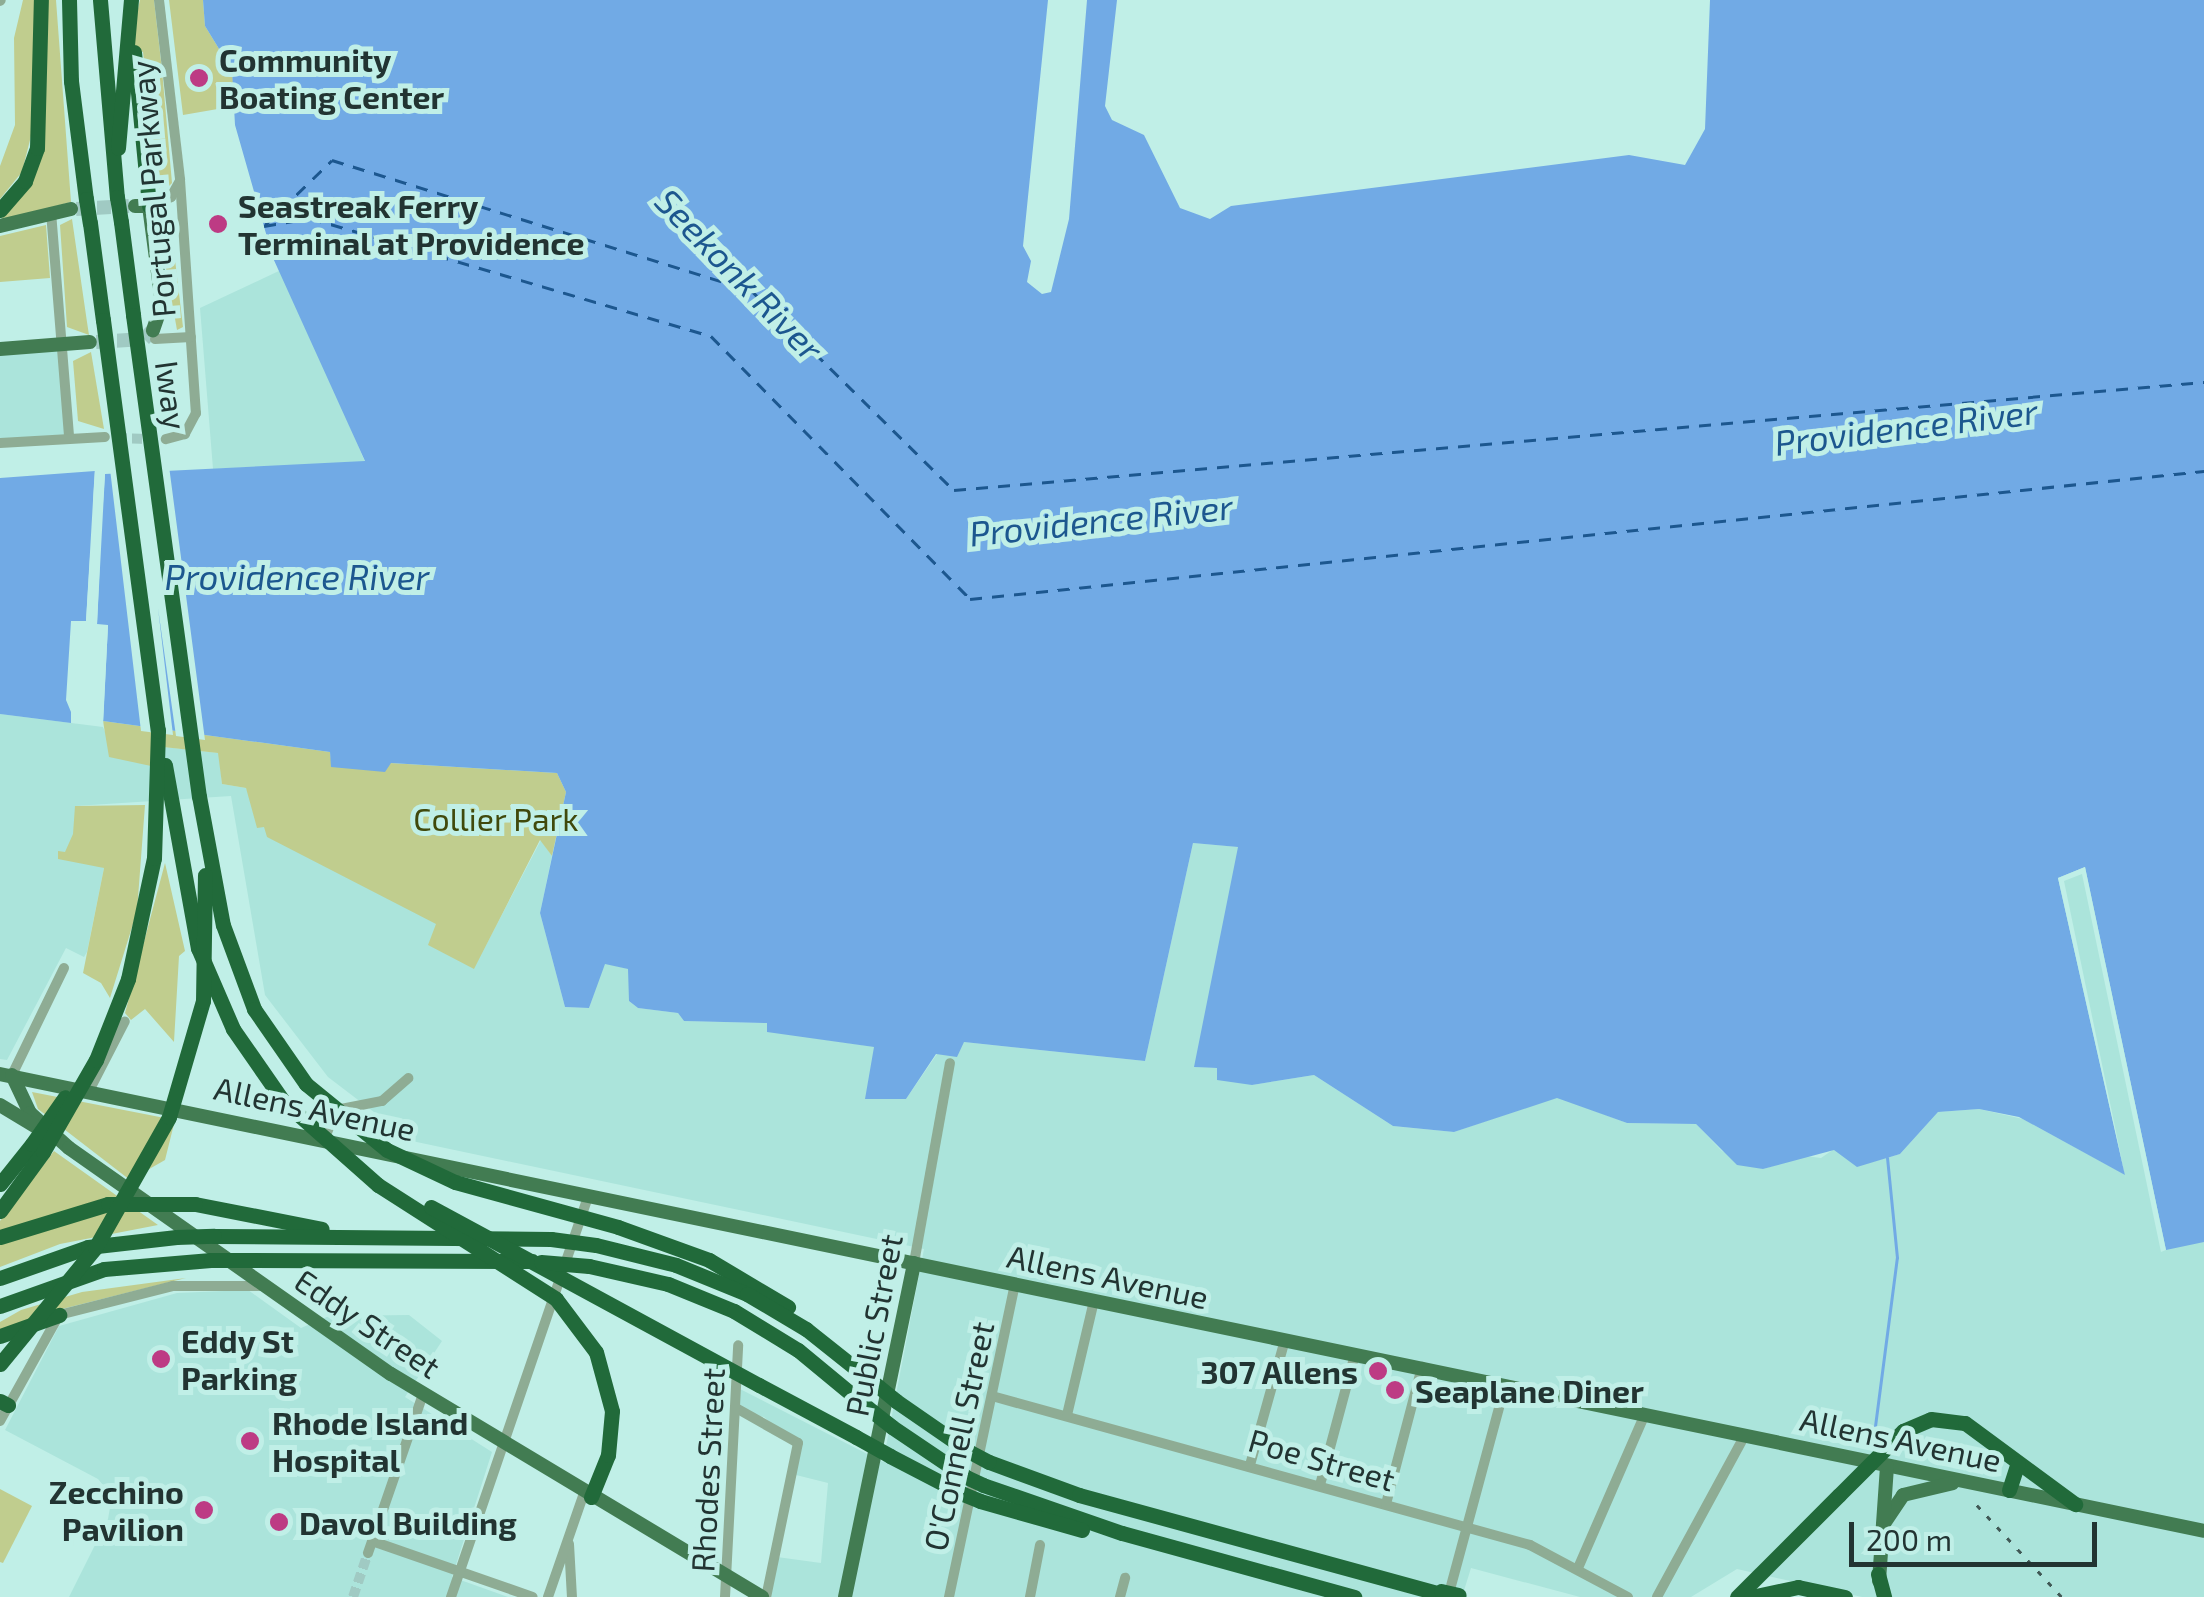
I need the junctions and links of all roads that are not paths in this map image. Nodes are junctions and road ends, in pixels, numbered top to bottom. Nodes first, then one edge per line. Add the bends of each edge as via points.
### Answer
1 (41, 0) edge
2 (70, 0) edge
3 (100, 0) edge
4 (131, 0) edge
5 (159, 0) edge
6 (128, 52) junction
7 (180, 180) junction
8 (117, 197) junction
9 (142, 206) junction
10 (72, 209) tunnel mouth
11 (0, 210) edge
12 (51, 212) junction
13 (0, 226) edge
14 (154, 335) joint
15 (191, 337) junction
16 (90, 342) tunnel mouth
17 (62, 344) junction
18 (0, 348) edge
19 (105, 437) tunnel mouth
20 (69, 438) junction
21 (166, 439) dead end
22 (0, 444) edge
23 (198, 796) junction
24 (164, 800) junction
25 (64, 968) dead end
26 (125, 1021) dead end
27 (950, 1062) dead end
28 (6, 1074) edge
29 (408, 1078) dead end
30 (90, 1089) junction
31 (0, 1105) edge
32 (325, 1138) junction
33 (57, 1139) junction
34 (37, 1148) junction
35 (349, 1161) junction
36 (0, 1184) edge
37 (590, 1195) junction
38 (0, 1211) edge
39 (355, 1236) junction
40 (0, 1237) edge
41 (914, 1264) junction
42 (0, 1278) edge
43 (1015, 1284) junction
44 (266, 1286) junction
45 (1094, 1301) junction
46 (0, 1306) edge
47 (59, 1315) junction
48 (0, 1336) edge
49 (1284, 1340) junction
50 (738, 1345) dead end
51 (831, 1348) junction
52 (1355, 1354) junction
53 (0, 1364) edge
54 (1422, 1367) junction
55 (1505, 1386) junction
56 (423, 1394) junction
57 (992, 1396) junction
58 (4, 1403) edge
59 (736, 1408) junction
60 (1645, 1414) junction
61 (1067, 1415) junction
62 (0, 1421) edge
63 (1745, 1435) junction
64 (503, 1446) junction
65 (2018, 1463) junction
66 (1250, 1465) junction
67 (1887, 1466) junction
68 (1970, 1482) junction
69 (1320, 1485) junction
70 (2009, 1490) junction
71 (981, 1493) junction
72 (587, 1495) junction
73 (1386, 1504) junction
74 (2075, 1504) junction
75 (1467, 1525) junction
76 (2204, 1532) edge
77 (568, 1538) junction
78 (1878, 1540) junction
79 (1040, 1545) dead end
80 (1578, 1568) junction
81 (460, 1572) junction
82 (1878, 1574) joint
83 (726, 1576) junction
84 (1125, 1578) dead end
85 (1451, 1595) edge
86 (452, 1597) edge
87 (532, 1597) edge
88 (548, 1597) edge
89 (572, 1597) edge
90 (725, 1597) edge
91 (764, 1597) edge
92 (845, 1597) edge
93 (949, 1597) edge
94 (1030, 1597) edge
95 (1120, 1597) edge
96 (1354, 1597) edge
97 (1628, 1597) edge
98 (1658, 1597) edge
99 (1738, 1597) edge
100 (1752, 1597) edge
101 (1845, 1597) edge
102 (1882, 1597) edge

1 - 11 highway via 38,148 26,181
2 - 24 highway, Iway, bridge via 71,81
3 - 8 highway, Iway
4 - 6 highway
5 - 7 street, Portugal Parkway
6 - 8 highway
6 - 9 highway
7 - 9 street via 171,197
7 - 15 street, Portugal Parkway
8 - 23 highway, Iway, bridge
9 - 14 main road via 162,304
10 - 12 main road
12 - 13 main road
12 - 17 street
14 - 15 street
15 - 21 street, Portugal Parkway via 196,413 188,430
16 - 17 main road
17 - 18 main road
17 - 20 street
19 - 20 street
20 - 22 street
23 - 51 highway, bridge via 237,968 270,1035 316,1094 374,1142 426,1172 618,1227 738,1274 790,1308
23 - 53 highway, bridge via 208,956 186,1075 112,1223
24 - 34 highway, bridge via 128,979 96,1060
24 - 35 highway, bridge via 198,948 226,1017 255,1066 303,1122
25 - 28 street
26 - 30 street
27 - 41 street, Public Street
28 - 30 main road, Allens Avenue
28 - 33 main road, Eddy Street via 30,1113
29 - 32 street via 382,1101 336,1110
30 - 32 main road, Allens Avenue
31 - 33 main road, Eddy Street
32 - 37 main road, Allens Avenue
33 - 44 main road, Eddy Street
34 - 36 highway
34 - 38 highway
35 - 71 highway, bridge via 890,1456 963,1494
35 - 72 highway, bridge via 556,1299 596,1352 612,1411 608,1455
37 - 41 main road, Allens Avenue
37 - 64 street
39 - 40 highway, bridge via 195,1204 108,1204
39 - 42 highway, bridge via 176,1236 88,1247
39 - 51 highway, bridge via 596,1245 719,1280
41 - 43 main road, Allens Avenue
41 - 92 main road, Public Street
43 - 45 main road, Allens Avenue
43 - 57 street, O'Connell Street
44 - 47 street via 173,1286
44 - 56 main road, Eddy Street
45 - 49 main road, Allens Avenue
45 - 61 street
46 - 71 highway, bridge via 104,1269 211,1260 589,1266 668,1284 734,1311 798,1350
47 - 48 highway
47 - 58 street
49 - 52 main road, Allens Avenue
49 - 66 street
50 - 59 street, Rhodes Street
51 - 85 highway, bridge via 896,1402 989,1462 1065,1491
52 - 54 main road, Allens Avenue
52 - 69 street
54 - 55 main road, Allens Avenue
54 - 73 street
55 - 60 main road, Allens Avenue
55 - 75 street
56 - 64 main road, Eddy Street
56 - 81 street via 370,1547
57 - 61 street, Poe Street
57 - 93 street, O'Connell Street
58 - 62 street
59 - 83 street, Rhodes Street
59 - 91 street via 792,1434 798,1447
60 - 63 main road, Allens Avenue
60 - 80 street
61 - 66 street, Poe Street
63 - 67 main road, Allens Avenue
63 - 98 street
64 - 72 main road, Eddy Street
64 - 81 street
65 - 70 highway
65 - 74 highway
65 - 99 highway, bridge via 1957,1420 1931,1418 1904,1431
66 - 69 street, Poe Street
67 - 68 main road, Allens Avenue
67 - 78 main road
68 - 70 main road, Allens Avenue
68 - 78 main road via 1903,1495
69 - 73 street, Poe Street
70 - 74 main road, Allens Avenue
71 - 96 highway
72 - 77 street
72 - 83 main road, Eddy Street
73 - 75 street, Poe Street
74 - 76 main road, Allens Avenue
75 - 80 street, Poe Street
75 - 85 street
77 - 88 street
77 - 89 street
78 - 82 main road
79 - 94 street
80 - 97 street, Poe Street
81 - 86 street
81 - 87 street
82 - 102 highway
83 - 90 street, Rhodes Street
83 - 91 main road, Eddy Street
84 - 95 street
100 - 101 highway via 1798,1587

